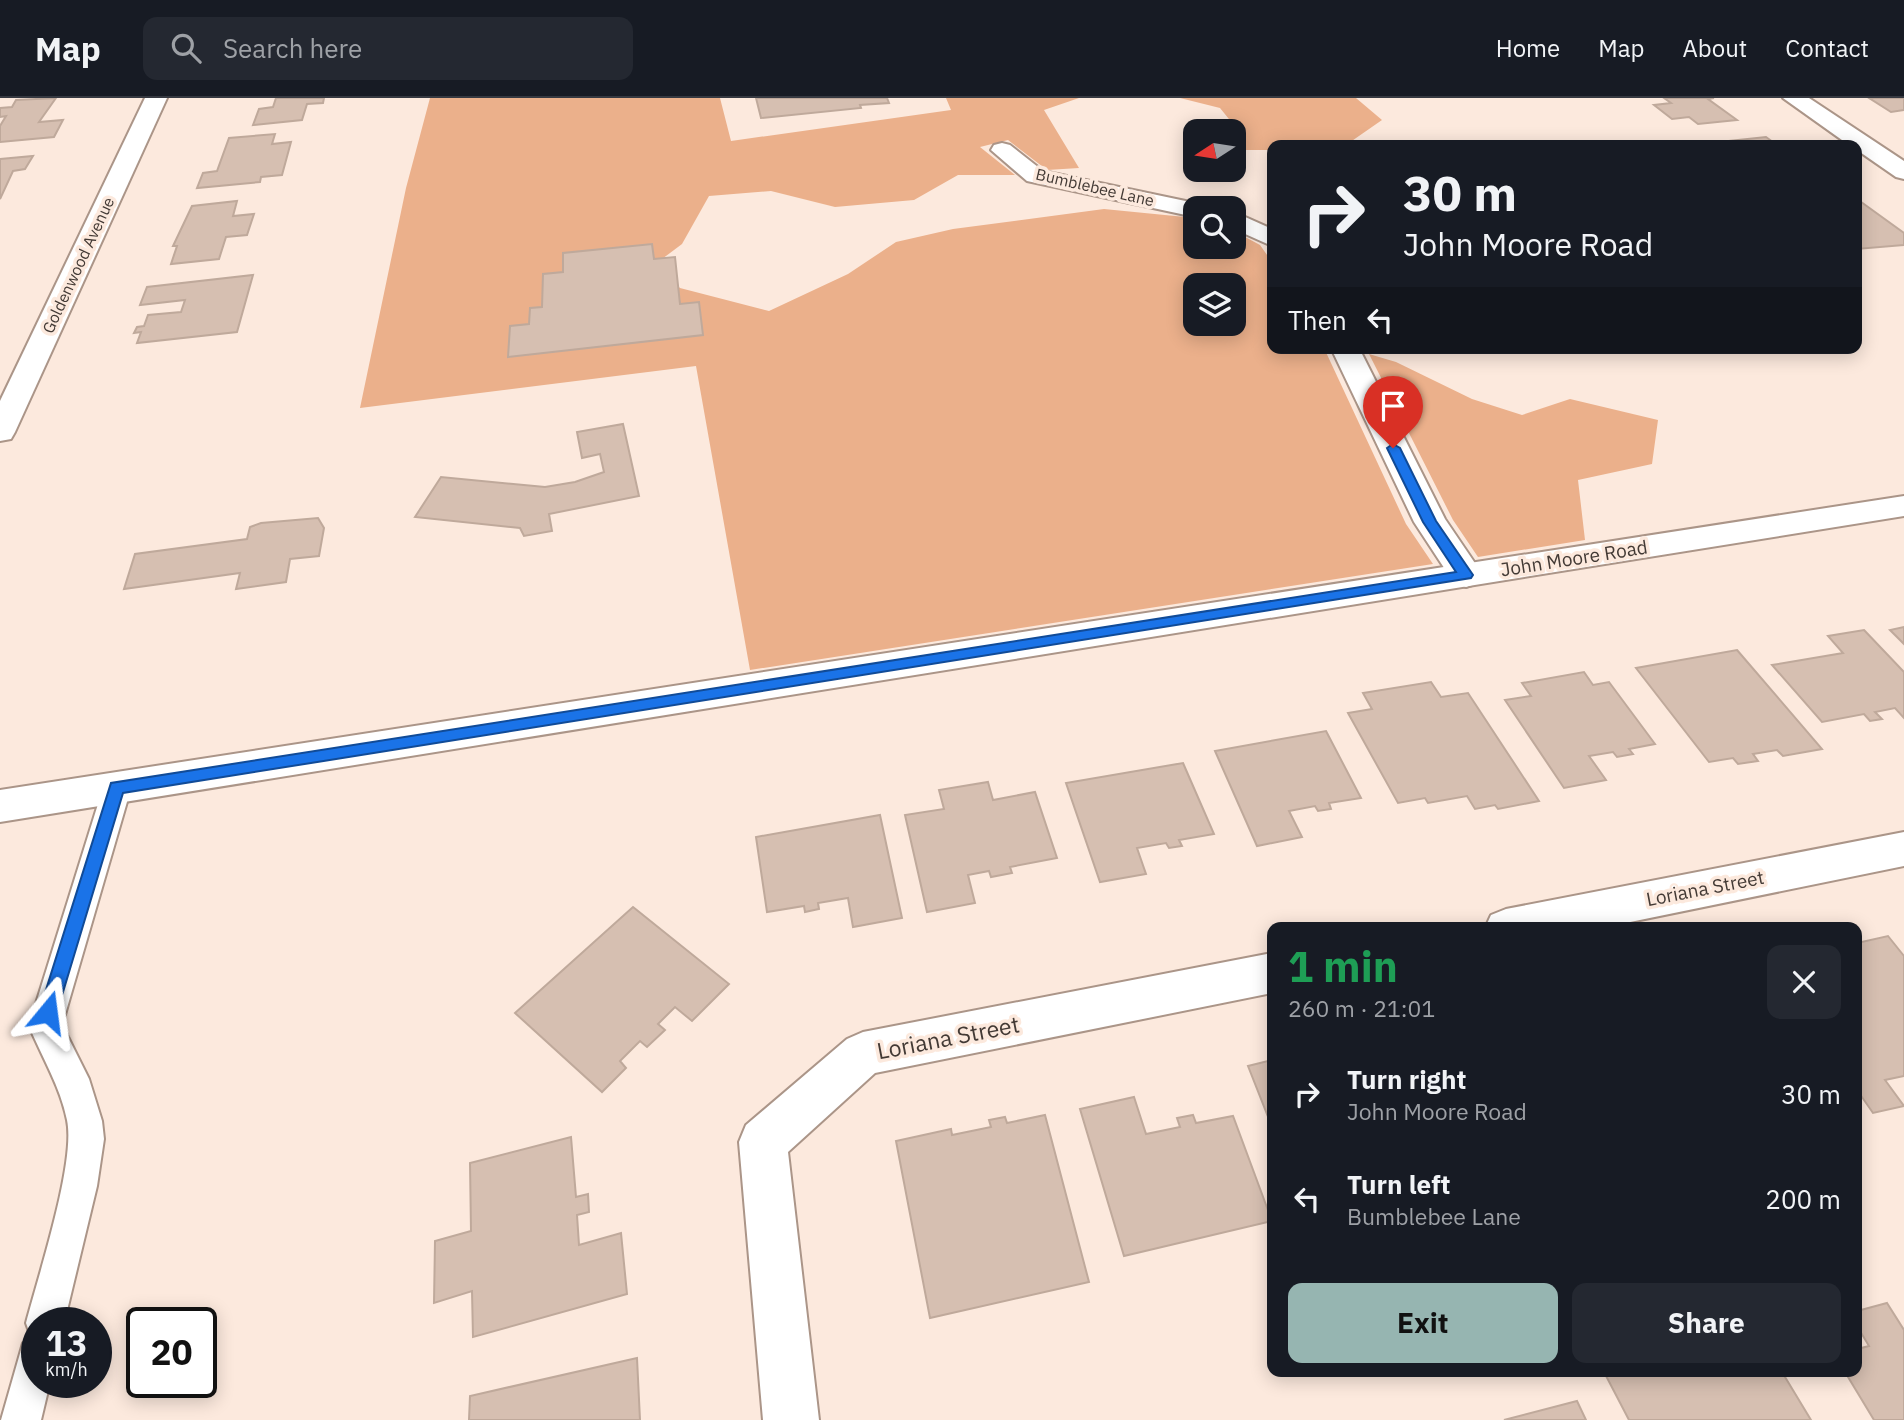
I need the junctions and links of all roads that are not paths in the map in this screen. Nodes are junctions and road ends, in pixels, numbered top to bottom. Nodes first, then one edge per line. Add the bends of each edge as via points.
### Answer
1 (156, 98) edge
2 (1794, 98) edge
3 (1856, 140) edge
4 (1862, 144) edge
5 (1002, 150) dead end
6 (1904, 172) edge
7 (1183, 207) edge
8 (1246, 225) edge
9 (1267, 236) edge
10 (1348, 354) edge
11 (0, 432) edge
12 (1904, 506) edge
13 (1466, 575) junction
14 (117, 788) junction
15 (0, 806) edge
16 (1904, 849) edge
17 (1536, 922) edge
18 (1267, 974) edge
19 (49, 1307) edge
20 (27, 1398) edge
21 (21, 1420) edge
22 (791, 1420) edge

1 - 11 street, Goldenwood Avenue
2 - 3 street
4 - 6 street
5 - 7 street, Bumblebee Lane via 1035,176
8 - 9 street
10 - 13 street via 1430,522
12 - 13 street, John Moore Road
13 - 14 street, John Moore Road
14 - 15 street, John Moore Road
14 - 19 lane via 45,1026 72,1079 86,1139
16 - 17 street, Loriana Street
18 - 22 street, Loriana Street via 863,1054 763,1142
20 - 21 lane

